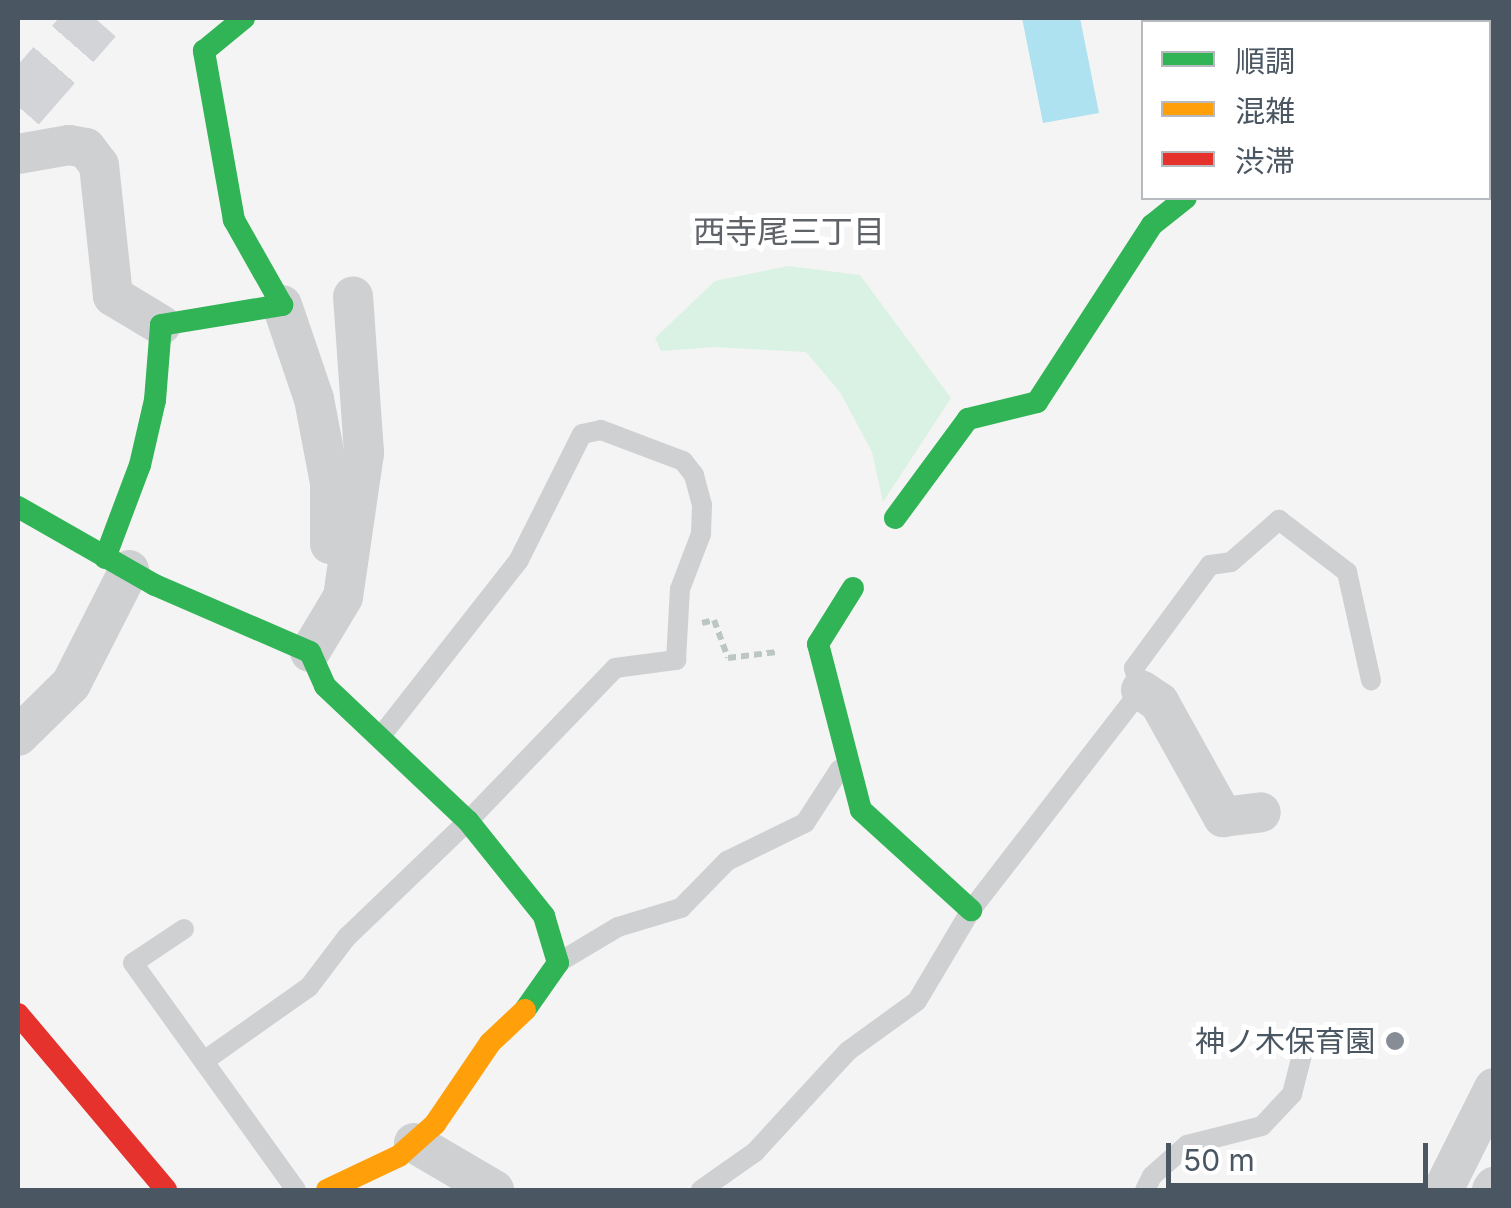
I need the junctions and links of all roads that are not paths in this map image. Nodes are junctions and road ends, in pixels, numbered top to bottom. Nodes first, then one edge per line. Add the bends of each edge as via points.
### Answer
1 (223, 23) edge
2 (18, 154) edge
3 (1183, 200) edge
4 (353, 296) dead end
5 (282, 304) junction
6 (161, 325) junction
7 (18, 507) edge
8 (895, 518) dead end
9 (117, 564) junction
10 (853, 588) dead end
11 (304, 650) junction
12 (1372, 680) dead end
13 (1141, 690) junction
14 (18, 736) edge
15 (380, 738) junction
16 (848, 754) junction
17 (1261, 812) dead end
18 (468, 821) junction
19 (971, 910) junction
20 (184, 928) dead end
21 (558, 963) junction
22 (18, 1014) edge
23 (1304, 1051) dead end
24 (204, 1061) junction
25 (1494, 1088) edge
26 (414, 1143) junction
27 (166, 1190) edge
28 (296, 1190) edge
29 (327, 1190) edge
30 (494, 1190) edge
31 (701, 1190) edge
32 (1145, 1190) edge
33 (1444, 1190) edge

1 - 5 street via 204,51 234,220
2 - 6 street via 86,148 99,165 113,296
3 - 8 street via 1152,225 1036,402 968,419
4 - 11 street via 364,453 343,596
5 - 6 street
5 - 11 street via 314,399 330,483 324,593
6 - 9 street via 155,400
7 - 9 street
9 - 11 street
9 - 14 street via 70,684
10 - 16 street via 803,648
11 - 15 street via 326,686
12 - 13 lane via 1346,572 1279,520 1230,562 1210,565 1198,576 1134,668
13 - 17 street via 1159,702 1223,817
13 - 19 lane
15 - 18 street
15 - 18 lane via 520,560 582,434 601,430 684,461 702,505 701,534 680,589 676,660 615,668
16 - 19 street via 861,810
16 - 21 lane via 805,823 727,861 681,908 618,927
18 - 21 street via 544,916
18 - 24 lane via 348,937 309,987
19 - 31 lane via 917,1001 848,1051 755,1152
20 - 24 lane via 133,962
21 - 26 street
22 - 27 street
23 - 32 lane via 1292,1094 1262,1126 1188,1145
24 - 28 lane
25 - 33 street
26 - 29 street
26 - 30 street

